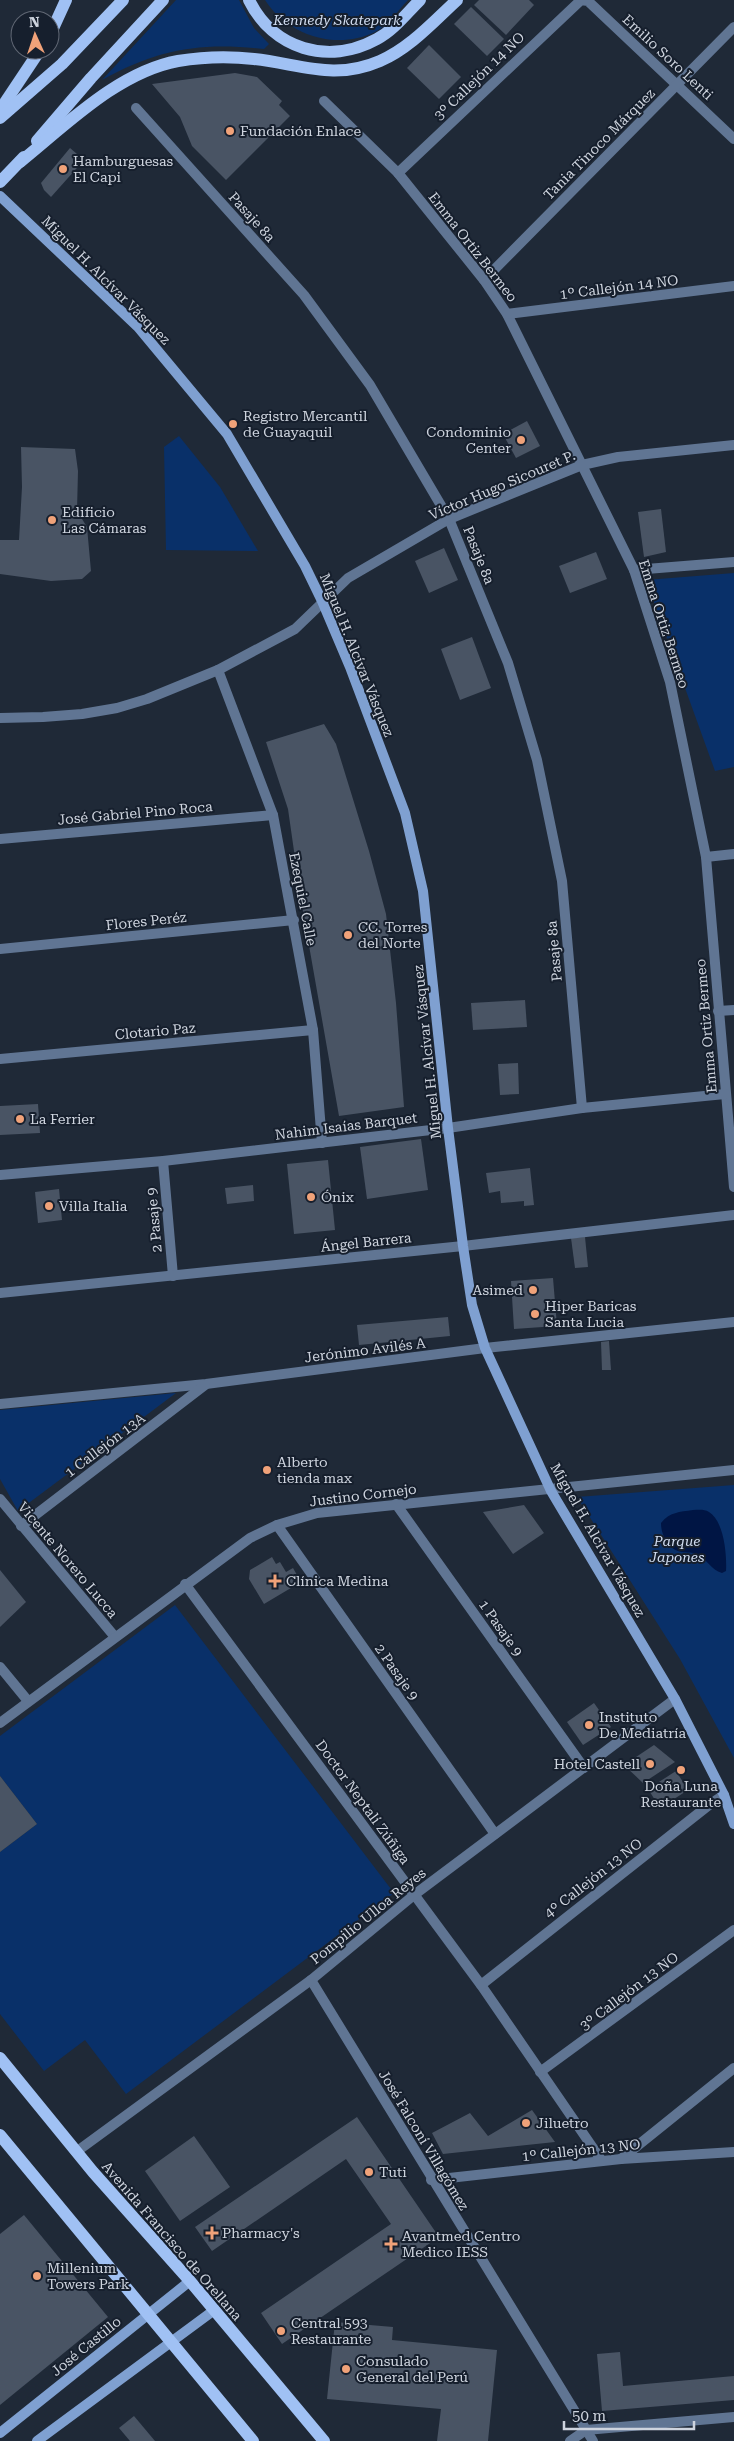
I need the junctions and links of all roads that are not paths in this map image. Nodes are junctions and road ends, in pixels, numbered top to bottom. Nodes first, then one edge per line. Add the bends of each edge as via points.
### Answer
1 (66, 0) edge
2 (123, 0) edge
3 (163, 0) edge
4 (249, 0) edge
5 (420, 0) edge
6 (448, 0) edge
7 (457, 0) edge
8 (580, 0) edge
9 (60, 13) edge
10 (734, 27) edge
11 (422, 32) junction
12 (33, 60) edge
13 (678, 85) junction
14 (324, 101) dead end
15 (136, 108) dead end
16 (0, 110) edge
17 (0, 118) edge
18 (734, 139) edge
19 (20, 162) junction
20 (398, 173) junction
21 (0, 182) edge
22 (0, 196) edge
23 (484, 280) junction
24 (734, 286) edge
25 (508, 314) junction
26 (734, 445) edge
27 (582, 465) junction
28 (449, 519) junction
29 (734, 562) edge
30 (634, 570) junction
31 (322, 601) junction
32 (218, 670) junction
33 (0, 718) edge
34 (273, 815) junction
35 (0, 840) edge
36 (734, 854) edge
37 (706, 857) junction
38 (294, 920) junction
39 (0, 949) edge
40 (734, 1010) edge
41 (718, 1011) junction
42 (313, 1030) junction
43 (0, 1059) edge
44 (725, 1094) junction
45 (582, 1108) junction
46 (448, 1128) junction
47 (322, 1143) junction
48 (162, 1161) junction
49 (0, 1175) edge
50 (734, 1181) edge
51 (734, 1215) edge
52 (463, 1246) junction
53 (173, 1276) junction
54 (0, 1293) edge
55 (734, 1322) edge
56 (485, 1348) junction
57 (206, 1384) junction
58 (0, 1404) edge
59 (734, 1470) edge
60 (550, 1491) junction
61 (0, 1499) edge
62 (396, 1504) junction
63 (277, 1525) junction
64 (21, 1526) junction
65 (185, 1584) junction
66 (115, 1637) junction
67 (0, 1667) edge
68 (675, 1699) junction
69 (28, 1701) junction
70 (0, 1723) edge
71 (584, 1768) junction
72 (724, 1795) junction
73 (734, 1824) edge
74 (495, 1834) junction
75 (414, 1894) junction
76 (734, 1930) edge
77 (311, 1980) junction
78 (480, 1985) junction
79 (0, 2058) edge
80 (734, 2068) edge
81 (540, 2072) junction
82 (0, 2135) edge
83 (76, 2152) junction
84 (734, 2152) edge
85 (621, 2159) junction
86 (602, 2161) junction
87 (432, 2180) junction
88 (190, 2281) junction
89 (213, 2311) junction
90 (147, 2313) junction
91 (169, 2342) junction
92 (734, 2417) edge
93 (586, 2430) junction
94 (0, 2433) edge
95 (36, 2441) edge
96 (253, 2441) edge
97 (324, 2441) edge
98 (570, 2441) edge
99 (593, 2441) edge

1 - 9 main road
2 - 17 main road via 62,64
3 - 19 main road
4 - 5 main road via 263,24 275,34 322,52 361,47 378,39
6 - 11 main road
7 - 11 main road
8 - 13 street, Emilio Soro Lenti via 588,1
8 - 20 street, 3º Callejón 14 NO
10 - 13 street, Tania Tinoco Márquez
11 - 19 main road via 381,61 341,72 227,58 177,62 154,68 113,88
12 - 16 main road
13 - 18 street, Emilio Soro Lenti
13 - 23 street, Tania Tinoco Márquez
14 - 20 street, Emma Ortiz Bermeo
15 - 28 street, Pasaje 8a via 304,295 370,385
19 - 21 main road
20 - 23 street, Emma Ortiz Bermeo
22 - 31 street, Miguel H. Alcívar Vásquez via 138,327 227,434 305,566
23 - 25 street, Emma Ortiz Bermeo
24 - 25 street, 1º Callejón 14 NO
25 - 27 street, Emma Ortiz Bermeo
26 - 27 street, Víctor Hugo Sicouret P. via 618,457
27 - 28 street, Víctor Hugo Sicouret P.
27 - 30 street, Emma Ortiz Bermeo
28 - 31 street, Víctor Hugo Sicouret P. via 348,578
28 - 45 street, Pasaje 8a via 508,663 537,760 562,881
29 - 30 street
30 - 37 street, Emma Ortiz Bermeo via 670,682
31 - 32 street, Víctor Hugo Sicouret P. via 295,629
31 - 46 street, Miguel H. Alcívar Vásquez via 372,725 411,839 423,891
32 - 33 street, Víctor Hugo Sicouret P. via 117,708 43,718
32 - 34 street, Ezequiel Calle
34 - 35 street, José Gabriel Pino Roca
34 - 38 street, Ezequiel Calle
36 - 37 street
37 - 41 street, Emma Ortiz Bermeo
38 - 39 street, Flores Peréz
38 - 42 street, Ezequiel Calle
40 - 41 street
41 - 44 street, Emma Ortiz Bermeo
42 - 43 street, Clotario Paz
42 - 47 street, Ezequiel Calle
44 - 45 street, Nahim Isaías Barquet
44 - 50 street, Emma Ortiz Bermeo
45 - 46 street, Nahim Isaías Barquet
46 - 47 street, Nahim Isaías Barquet
46 - 52 street, Miguel H. Alcívar Vásquez
47 - 48 street, Nahim Isaías Barquet
48 - 49 street, Nahim Isaías Barquet
48 - 53 street, 2 Pasaje 9
51 - 52 street, Ángel Barrera
52 - 53 street, Ángel Barrera
52 - 56 street, Miguel H. Alcívar Vásquez via 472,1305
53 - 54 street, Ángel Barrera
55 - 56 street, Jerónimo Avilés A
56 - 57 street, Jerónimo Avilés A
56 - 60 street, Miguel H. Alcívar Vásquez
57 - 58 street, Jerónimo Avilés A
57 - 64 street, 1 Callejón 13A
59 - 60 street, Justino Cornejo
60 - 62 street, Justino Cornejo
60 - 68 street, Miguel H. Alcívar Vásquez
61 - 64 street, Vicente Norero Lucca
62 - 63 street, Justino Cornejo via 317,1513
62 - 71 street, 1 Pasaje 9
63 - 65 street, Justino Cornejo via 250,1538
63 - 74 street, 2 Pasaje 9
64 - 66 street, Vicente Norero Lucca
65 - 66 street, Justino Cornejo
65 - 75 street, Doctor Neptalí Zúñiga
66 - 69 street, Justino Cornejo
67 - 69 street
68 - 71 street, Pompilio Ulloa Reyes
68 - 72 street, Miguel H. Alcívar Vásquez
69 - 70 street, Justino Cornejo
71 - 74 street, Pompilio Ulloa Reyes
72 - 73 street, Miguel H. Alcívar Vásquez
72 - 78 street, 4º Callejón 13 NO
74 - 75 street, Pompilio Ulloa Reyes
75 - 77 street, Pompilio Ulloa Reyes
75 - 78 street, Doctor Neptalí Zúñiga
76 - 81 street, 3º Callejón 13 NO
77 - 83 street, Pompilio Ulloa Reyes
77 - 87 street, José Falconí Villagómez
78 - 81 street, Doctor Neptalí Zúñiga
79 - 83 main road, Avenida Francisco de Orellana
80 - 85 street
81 - 86 street, Doctor Neptalí Zúñiga
82 - 90 main road
83 - 88 main road, Avenida Francisco de Orellana
84 - 85 street, 1º Callejón 13 NO
85 - 86 street, 1º Callejón 13 NO
86 - 87 street, 1º Callejón 13 NO
87 - 93 street, José Falconí Villagómez
88 - 89 main road, Avenida Francisco de Orellana
88 - 90 street, José Castillo
89 - 91 street
89 - 97 main road, Avenida Francisco de Orellana
90 - 91 main road
90 - 94 street, José Castillo
91 - 95 street
91 - 96 main road
92 - 93 street
93 - 98 street
93 - 99 street, José Falconí Villagómez

